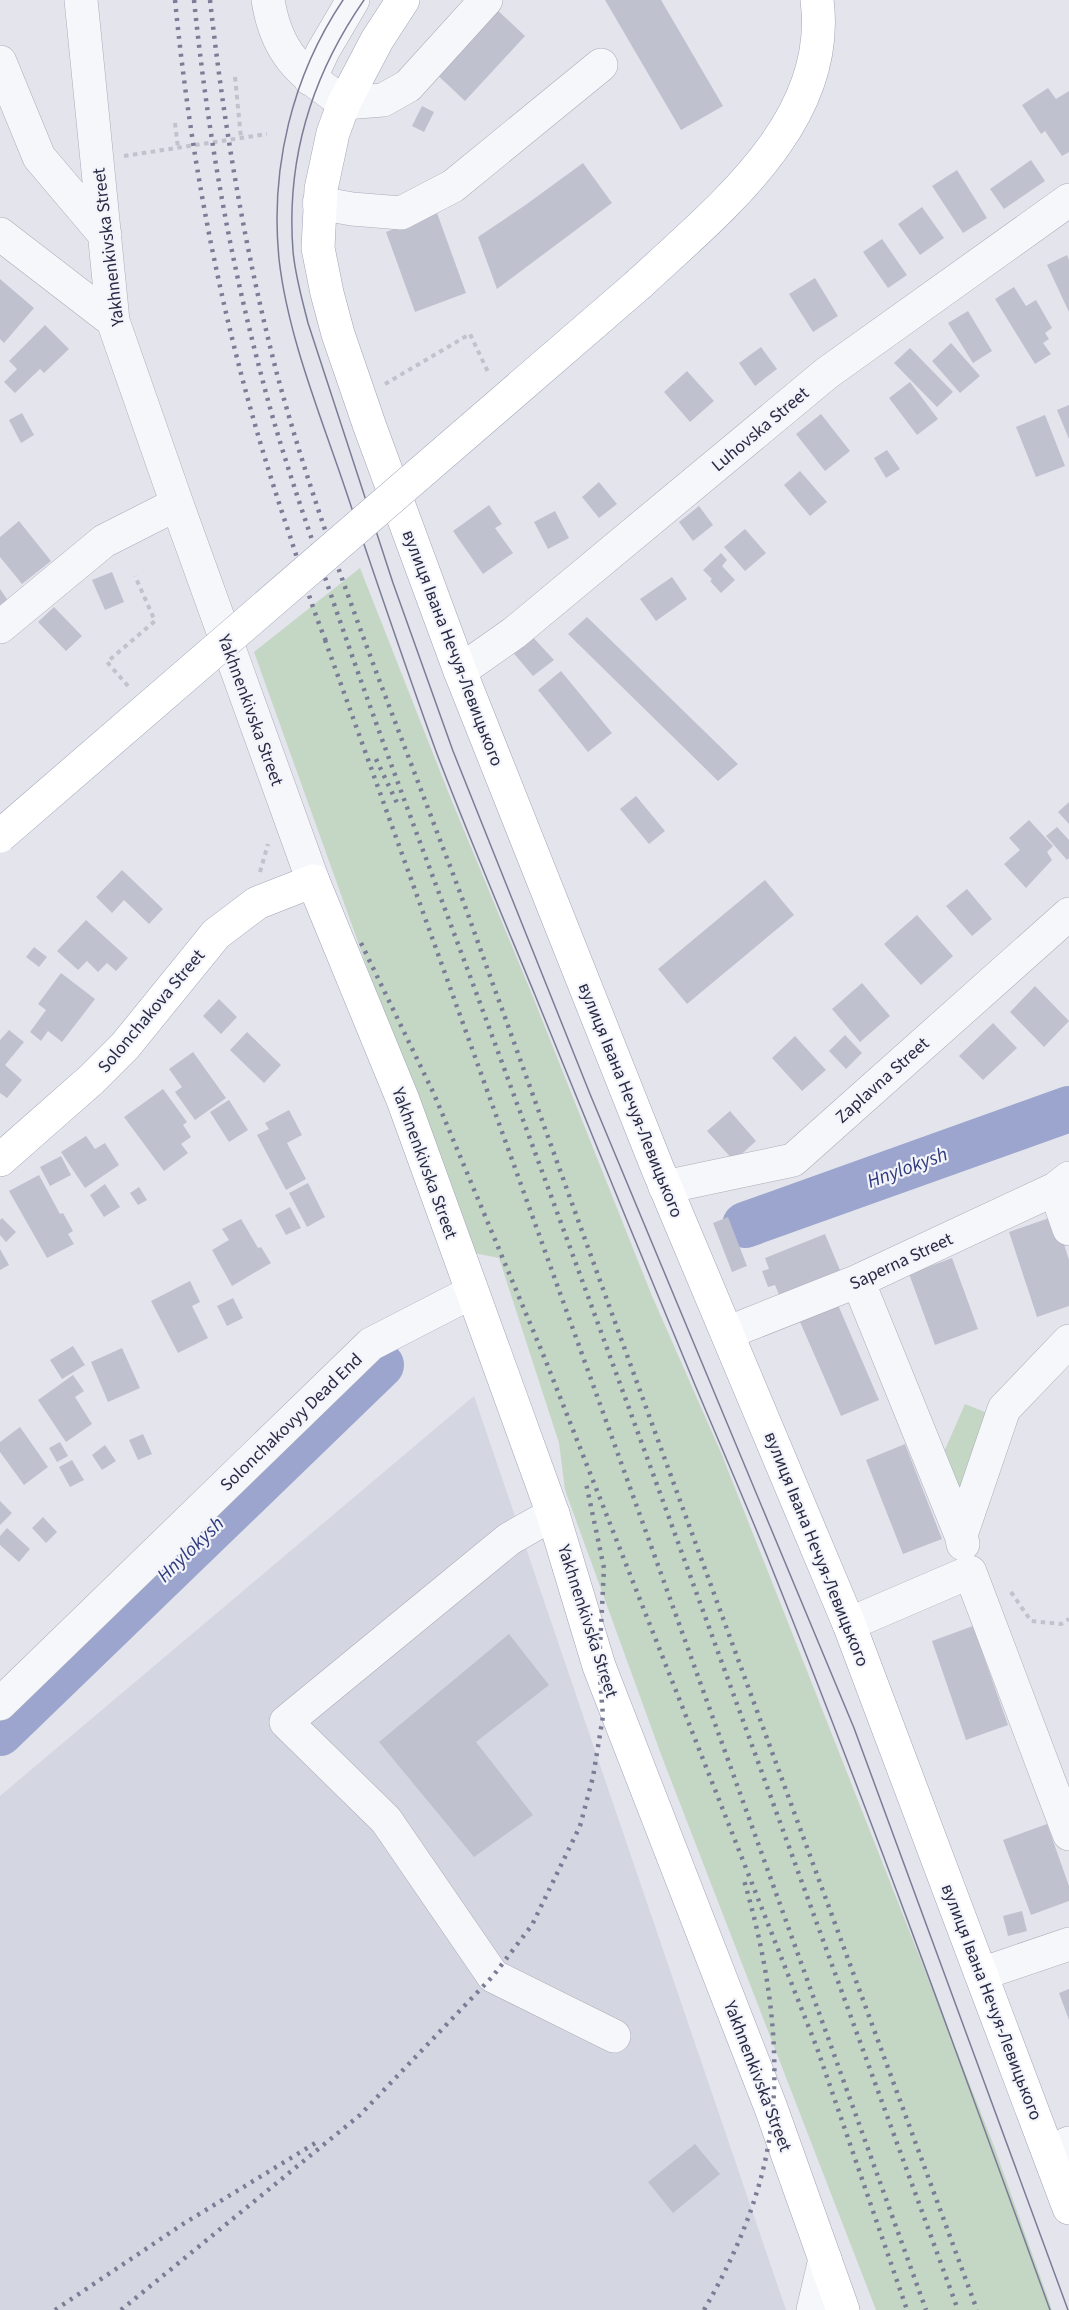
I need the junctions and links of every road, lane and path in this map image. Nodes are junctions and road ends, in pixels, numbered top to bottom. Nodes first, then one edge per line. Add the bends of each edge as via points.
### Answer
1 (81, 0) edge
2 (268, 0) edge
3 (353, 0) edge
4 (403, 0) edge
5 (486, 0) edge
6 (817, 0) edge
7 (0, 62) edge
8 (601, 65) dead end
9 (235, 76) dead end
10 (310, 79) junction
11 (344, 103) junction
12 (175, 123) dead end
13 (267, 134) dead end
14 (241, 138) junction
15 (178, 148) junction
16 (97, 160) junction
17 (1069, 200) edge
18 (319, 203) junction
19 (0, 234) edge
20 (105, 234) junction
21 (113, 321) junction
22 (488, 372) dead end
23 (378, 389) dead end
24 (177, 504) junction
25 (135, 576) dead end
26 (0, 627) edge
27 (460, 671) junction
28 (130, 689) dead end
29 (0, 836) edge
30 (270, 838) dead end
31 (258, 877) dead end
32 (313, 881) junction
33 (1069, 914) edge
34 (0, 1160) edge
35 (1062, 1183) edge
36 (665, 1187) junction
37 (1069, 1229) edge
38 (858, 1281) junction
39 (472, 1292) junction
40 (727, 1333) junction
41 (1069, 1341) edge
42 (553, 1514) junction
43 (961, 1535) junction
44 (970, 1572) junction
45 (1069, 1619) edge
46 (849, 1624) junction
47 (0, 1704) edge
48 (1069, 1834) edge
49 (1069, 1944) edge
50 (981, 1974) junction
51 (614, 2036) dead end
52 (1059, 2147) edge
53 (1069, 2208) edge
54 (825, 2259) junction
55 (813, 2310) edge
56 (843, 2310) edge

1 - 16 street, Yakhnenkivska Street
2 - 10 street via 272,26 293,62
3 - 10 street
4 - 11 main road, вулиця Івана Нечуя-Левицького
5 - 11 street via 408,86 383,100
6 - 29 main road, bridge via 818,48 810,80 780,137 731,198 639,284
7 - 20 street via 39,157
8 - 18 street via 453,186 401,213
9 - 14 path
10 - 11 street
11 - 18 main road, вулиця Івана Нечуя-Левицького via 333,133
12 - 15 path
13 - 14 path
14 - 15 path
15 - 16 path
16 - 20 street, Yakhnenkivska Street
17 - 27 street, Luhovska Street via 827,373 514,633
18 - 27 main road, вулиця Івана Нечуя-Левицького via 318,248 338,334
19 - 21 street
20 - 21 street, Yakhnenkivska Street
21 - 24 street, Yakhnenkivska Street
22 - 23 path via 470,334
24 - 26 street via 104,541
24 - 32 street, Yakhnenkivska Street
25 - 28 path via 155,621 107,662
27 - 36 main road, вулиця Івана Нечуя-Левицького
30 - 31 path
32 - 34 main road, Solonchakova Street via 257,903 216,934 125,1046
32 - 39 main road, Yakhnenkivska Street via 403,1100
33 - 36 street, Zaplavna Street via 793,1160
35 - 37 street
35 - 38 street, Saperna Street
36 - 40 main road, вулиця Івана Нечуя-Левицького
38 - 40 street, Saperna Street
38 - 43 street
39 - 42 main road, Yakhnenkivska Street
39 - 47 street, Solonchakovyy Dead End via 371,1344
40 - 46 main road, вулиця Івана Нечуя-Левицького
41 - 43 street via 1004,1408
42 - 51 street via 509,1539 286,1722 386,1820 493,1976
42 - 54 main road, Yakhnenkivska Street via 599,1665 771,2108
43 - 44 street
44 - 45 path via 1007,1586 1031,1622 1061,1624
44 - 46 street
44 - 48 street
46 - 50 main road, вулиця Івана Нечуя-Левицького
49 - 50 street
50 - 52 main road, вулиця Івана Нечуя-Левицького
52 - 53 main road, вулиця Івана Нечуя-Левицького
54 - 55 street
54 - 56 main road, Yakhnenkivska Street

